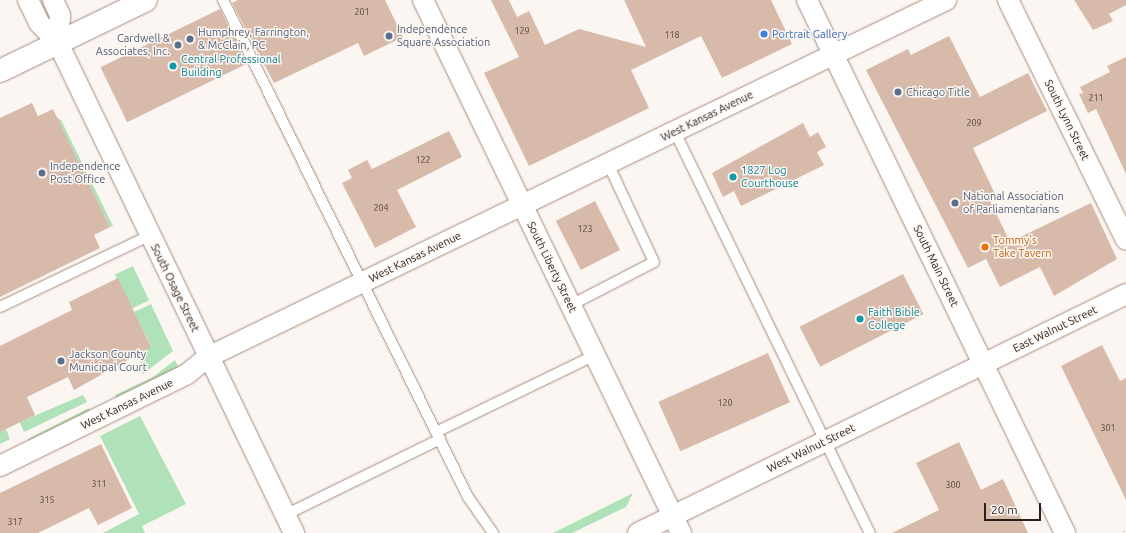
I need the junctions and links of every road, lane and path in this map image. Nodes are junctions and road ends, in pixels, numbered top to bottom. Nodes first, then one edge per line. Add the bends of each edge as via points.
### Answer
1 (28, 0) edge
2 (53, 0) edge
3 (146, 0) edge
4 (223, 0) edge
5 (424, 0) edge
6 (807, 0) edge
7 (946, 0) edge
8 (1008, 0) edge
9 (58, 43) junction
10 (834, 55) junction
11 (0, 71) edge
12 (675, 132) junction
13 (608, 164) junction
14 (522, 205) junction
15 (149, 236) junction
16 (1126, 240) edge
17 (363, 282) junction
18 (1126, 294) edge
19 (571, 305) junction
20 (0, 307) edge
21 (595, 355) junction
22 (208, 357) junction
23 (984, 364) junction
24 (438, 435) junction
25 (826, 441) junction
26 (0, 466) edge
27 (285, 515) junction
28 (673, 515) junction
29 (294, 533) edge
30 (494, 533) edge
31 (638, 533) edge
32 (681, 533) edge
33 (870, 533) edge
34 (1065, 533) edge

1 - 9 street via 39,23
2 - 9 street via 60,15
3 - 9 street
4 - 17 lane
5 - 14 street, South Liberty Street
6 - 10 street, South Main Street
7 - 10 street, West Kansas Avenue
8 - 16 street, South Lynn Street
9 - 11 street
9 - 15 street, South Osage Street
10 - 12 street, West Kansas Avenue
10 - 23 street, South Main Street
12 - 13 street, West Kansas Avenue
12 - 25 lane
13 - 14 street, West Kansas Avenue
13 - 19 lane via 654,262
14 - 17 street, West Kansas Avenue
14 - 19 street, South Liberty Street
15 - 20 lane
15 - 22 street, South Osage Street
17 - 22 street, West Kansas Avenue
17 - 24 lane
18 - 23 street, East Walnut Street
19 - 21 street, South Liberty Street
21 - 24 lane
21 - 28 street, South Liberty Street
22 - 26 street, West Kansas Avenue via 187,374
22 - 27 street, South Osage Street
23 - 25 street, West Walnut Street
23 - 34 street, South Main Street
24 - 27 lane
24 - 30 lane via 468,496
25 - 28 street, West Walnut Street
25 - 33 lane
27 - 29 street, South Osage Street
28 - 31 street, West Walnut Street
28 - 32 street, South Liberty Street

